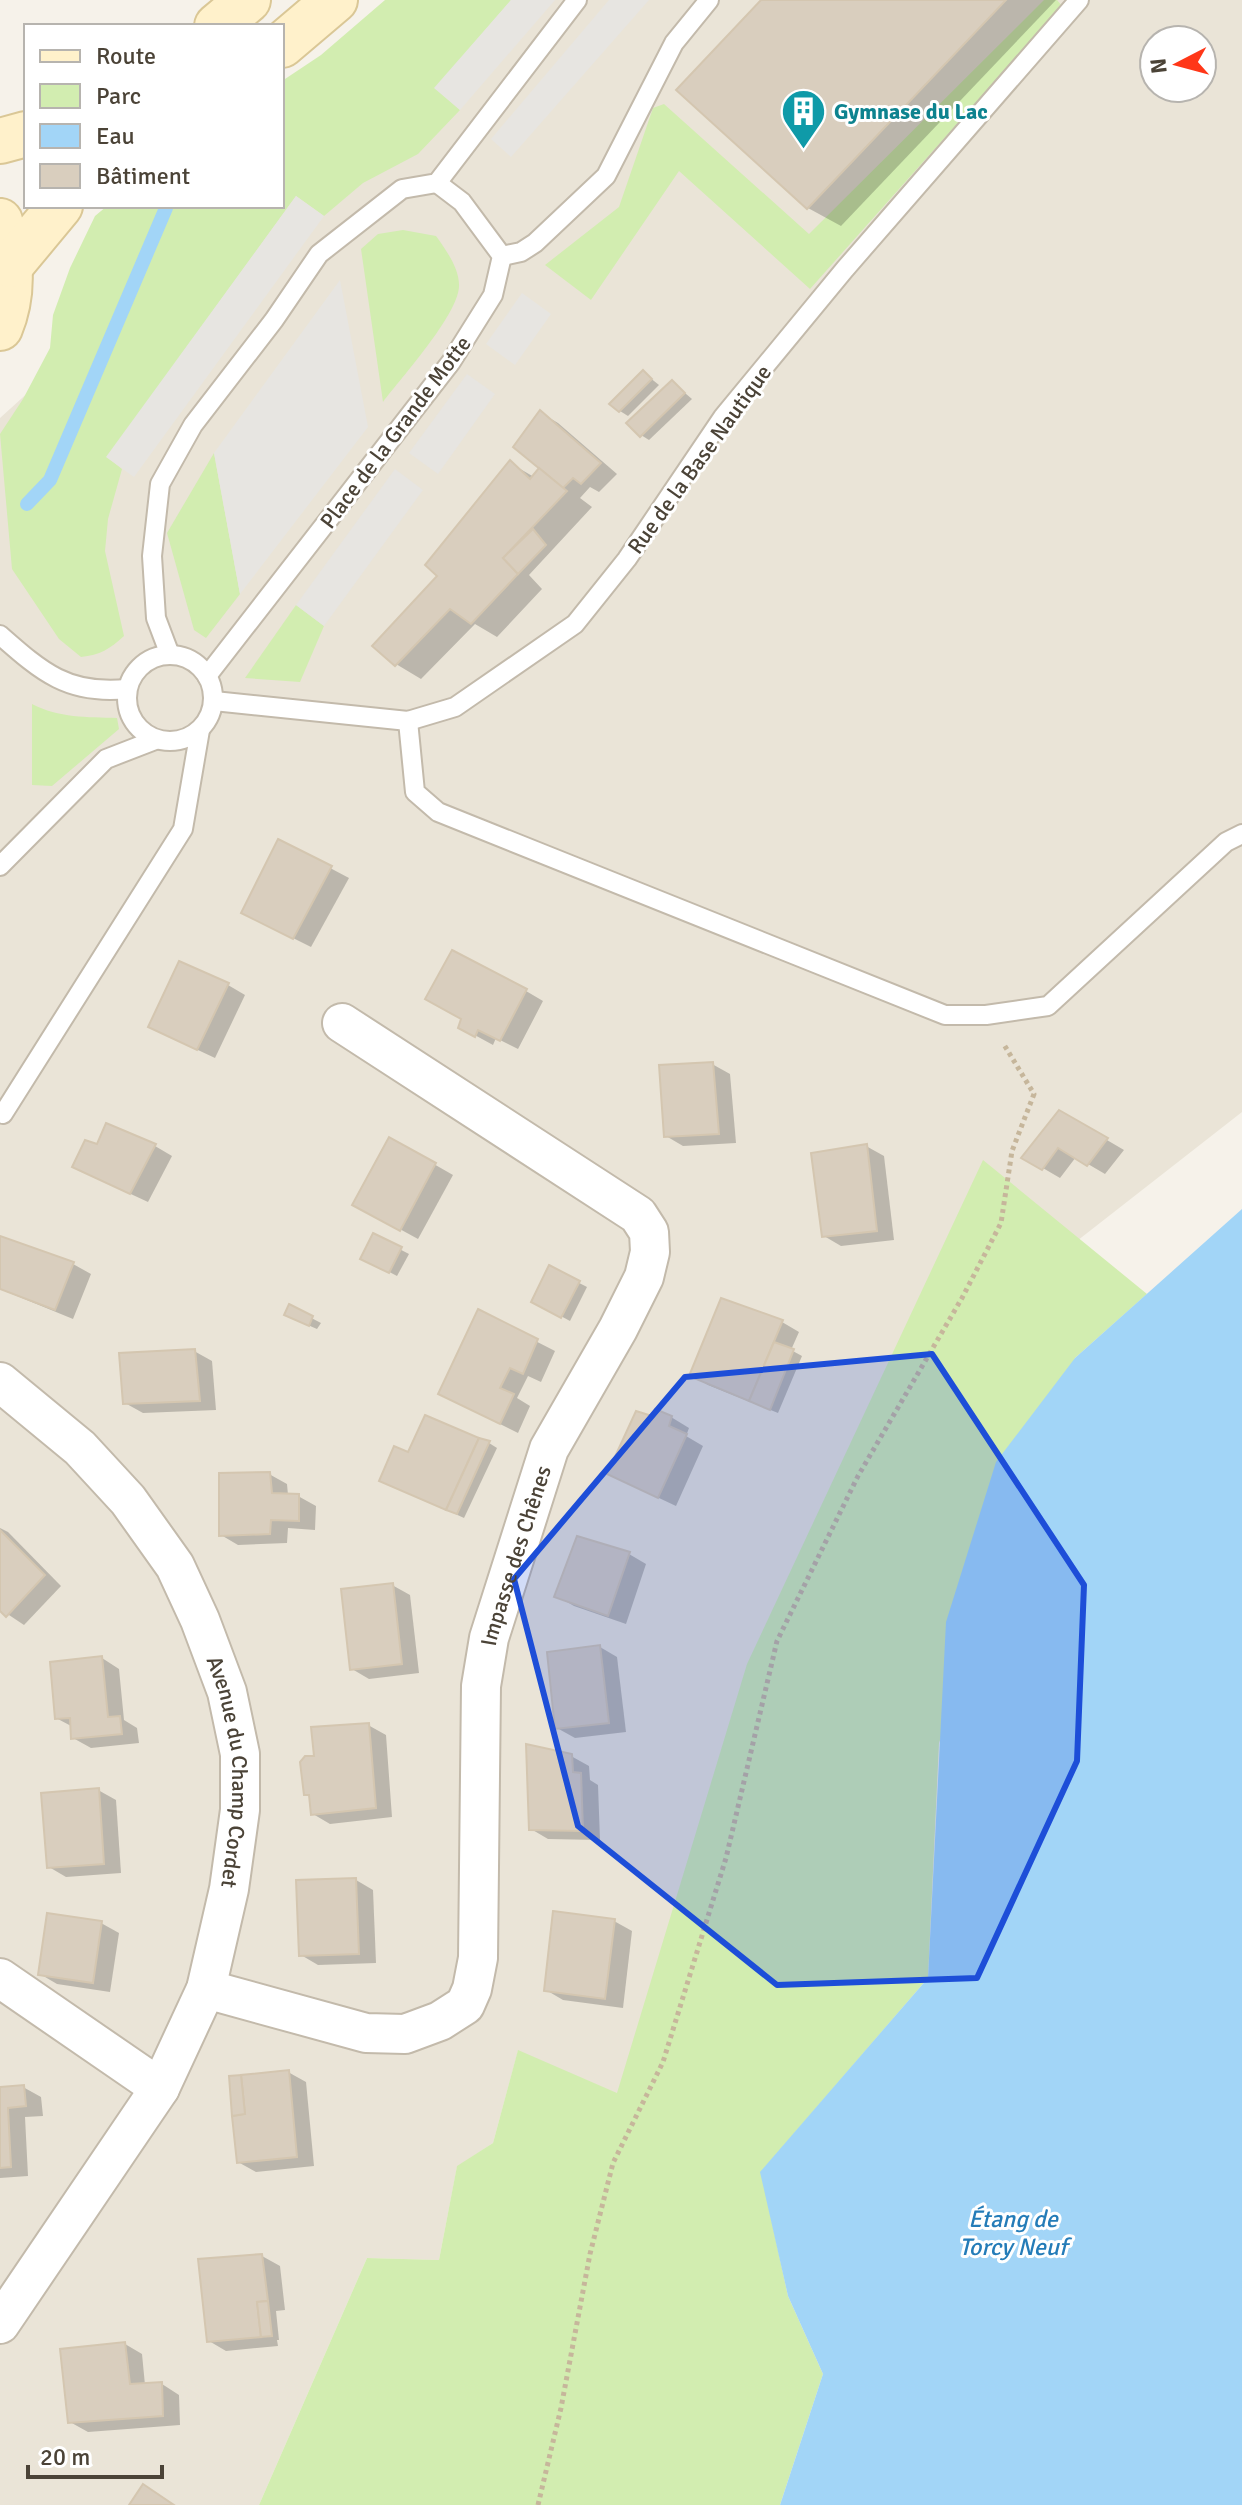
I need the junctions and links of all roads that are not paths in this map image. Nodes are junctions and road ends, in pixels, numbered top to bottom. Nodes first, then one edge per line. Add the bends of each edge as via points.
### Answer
1 (248, 0) edge
2 (335, 0) edge
3 (577, 0) edge
4 (709, 0) edge
5 (1079, 0) edge
6 (219, 24) edge
7 (284, 43) edge
8 (24, 135) edge
9 (0, 141) edge
10 (437, 183) junction
11 (58, 208) edge
12 (0, 221) edge
13 (502, 256) junction
14 (11, 265) junction
15 (0, 328) edge
16 (0, 635) edge
17 (170, 655) junction
18 (207, 676) junction
19 (127, 689) junction
20 (214, 701) junction
21 (408, 721) junction
22 (200, 730) junction
23 (155, 740) junction
24 (1242, 834) edge
25 (0, 866) edge
26 (342, 1023) dead end
27 (3, 1114) dead end
28 (0, 1382) edge
29 (0, 1978) edge
30 (206, 1989) junction
31 (160, 2088) junction
32 (0, 2324) edge

1 - 6 main road
2 - 7 main road
3 - 10 lane
4 - 13 lane via 674,43 606,176 535,243
5 - 21 lane, Rue de la Base Nautique via 733,405 627,559 575,624 455,707
8 - 9 main road
10 - 13 lane via 462,202
10 - 17 lane via 402,189 319,254 193,425 160,484 152,556 156,618
11 - 14 main road
12 - 14 main road
13 - 18 lane, Place de la Grande Motte via 493,295 451,362
14 - 15 main road via 8,310
16 - 19 lane via 32,664 72,687
17 - 18 lane via 185,657
17 - 19 lane via 140,666
18 - 20 lane
19 - 23 lane via 135,725
20 - 21 lane, Rue de la Base Nautique
20 - 22 lane
21 - 24 lane via 415,792 438,812 945,1015 1048,1006 1226,842
22 - 23 lane via 183,740
22 - 27 lane via 183,829
23 - 25 lane via 106,759
26 - 30 street, Impasse des Chênes via 638,1215 649,1232 650,1252 644,1277 618,1329 549,1449 489,1638 481,1686 478,1958 465,2005 405,2034 366,2033
28 - 30 street, Avenue du Champ Cordet via 80,1448 128,1500 175,1566 227,1692 240,1754 240,1810
29 - 31 street
30 - 31 street, Avenue du Champ Cordet
31 - 32 street, Avenue du Champ Cordet

